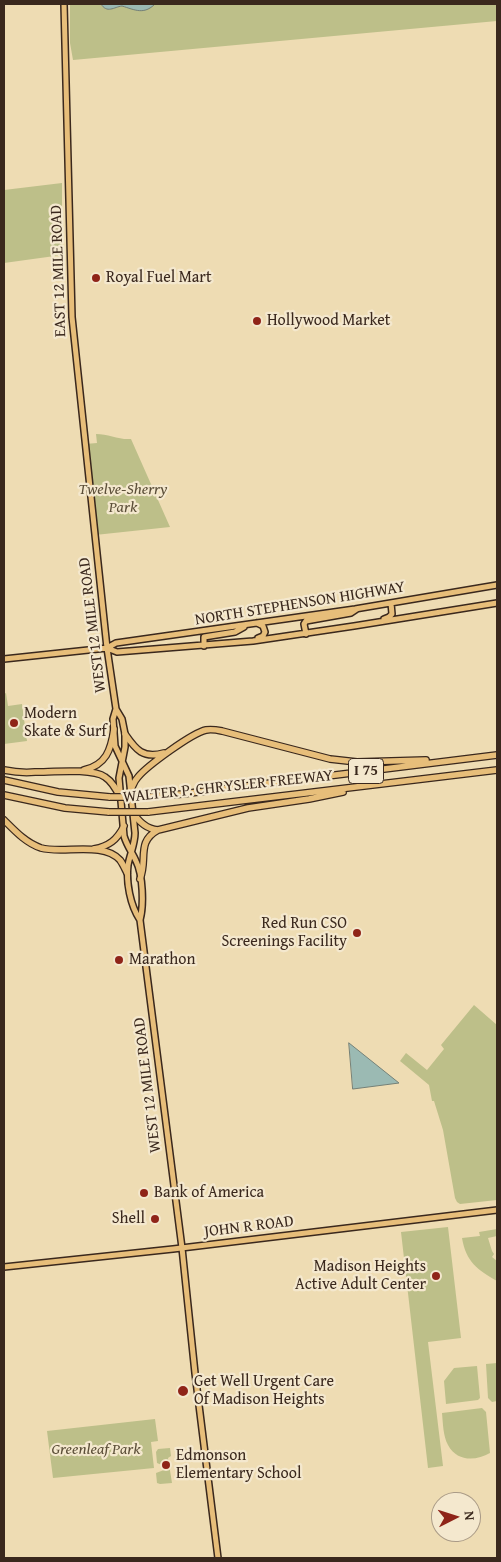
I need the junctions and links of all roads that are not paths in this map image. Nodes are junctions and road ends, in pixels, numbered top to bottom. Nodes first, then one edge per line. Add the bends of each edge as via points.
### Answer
1 (64, 4) edge
2 (95, 537) joint
3 (496, 587) edge
4 (497, 601) edge
5 (391, 603) junction
6 (360, 608) junction
7 (256, 623) junction
8 (248, 624) junction
9 (340, 629) junction
10 (306, 634) junction
11 (253, 641) junction
12 (204, 646) junction
13 (107, 648) junction
14 (4, 659) edge
15 (116, 709) junction
16 (114, 729) junction
17 (125, 734) junction
18 (171, 750) junction
19 (497, 755) edge
20 (122, 760) junction
21 (448, 760) junction
22 (4, 770) edge
23 (497, 770) edge
24 (75, 772) junction
25 (4, 780) edge
26 (371, 786) junction
27 (130, 791) junction
28 (4, 795) edge
29 (122, 800) junction
30 (132, 811) junction
31 (4, 820) edge
32 (124, 826) junction
33 (158, 830) junction
34 (90, 850) junction
35 (132, 853) junction
36 (128, 873) junction
37 (140, 879) junction
38 (140, 920) junction
39 (497, 1210) edge
40 (182, 1248) junction
41 (4, 1267) edge
42 (218, 1558) edge

1 - 2 main road, EAST 12 MILE ROAD via 72,317
2 - 13 main road, WEST 12 MILE ROAD
3 - 5 main road, NORTH STEPHENSON HIGHWAY
4 - 9 main road, NORTH STEPHENSON HIGHWAY
5 - 6 main road, NORTH STEPHENSON HIGHWAY
5 - 9 main road via 393,611 389,617
6 - 7 main road, NORTH STEPHENSON HIGHWAY
6 - 10 main road via 351,613 308,620 304,624
7 - 8 main road, NORTH STEPHENSON HIGHWAY
7 - 11 main road via 263,626 265,632
8 - 12 main road via 235,632 204,637
8 - 13 main road, NORTH STEPHENSON HIGHWAY via 116,643
9 - 10 main road, NORTH STEPHENSON HIGHWAY
10 - 11 main road, NORTH STEPHENSON HIGHWAY
11 - 12 main road, NORTH STEPHENSON HIGHWAY
12 - 13 main road, NORTH STEPHENSON HIGHWAY via 117,652
13 - 14 main road, NORTH STEPHENSON HIGHWAY
13 - 15 main road, WEST 12 MILE ROAD
15 - 16 main road, WEST 12 MILE ROAD
15 - 17 main road, WEST 12 MILE ROAD
16 - 20 main road, WEST 12 MILE ROAD via 115,746
16 - 24 highway via 104,760 92,768
17 - 18 highway via 143,754 156,755
17 - 20 main road, WEST 12 MILE ROAD
18 - 21 highway via 202,731 212,729 335,760
18 - 27 highway via 139,775
19 - 21 highway, WALTER P. CHRYSLER FREEWAY / I 75
20 - 27 main road, WEST 12 MILE ROAD via 129,776
20 - 29 main road, WEST 12 MILE ROAD via 119,778
21 - 25 highway, WALTER P. CHRYSLER FREEWAY / I 75, bridge via 146,797 58,792
22 - 24 highway
23 - 26 highway, WALTER P. CHRYSLER FREEWAY / I 75
24 - 29 highway via 104,776
26 - 28 highway, WALTER P. CHRYSLER FREEWAY / I 75, bridge via 148,812 65,808
26 - 33 highway via 237,810
27 - 30 main road, WEST 12 MILE ROAD
29 - 32 main road, WEST 12 MILE ROAD
30 - 33 highway via 145,826
30 - 35 main road, WEST 12 MILE ROAD via 135,838
31 - 34 highway via 26,840 42,848
32 - 34 highway via 110,844
32 - 35 main road, WEST 12 MILE ROAD via 126,843
33 - 37 highway via 145,842
34 - 36 highway via 114,855
35 - 36 main road, WEST 12 MILE ROAD
35 - 37 main road, WEST 12 MILE ROAD
36 - 38 main road, WEST 12 MILE ROAD via 133,907
37 - 38 main road, WEST 12 MILE ROAD
38 - 40 main road, WEST 12 MILE ROAD
39 - 40 main road, JOHN R ROAD
40 - 41 main road, JOHN R ROAD
40 - 42 main road

